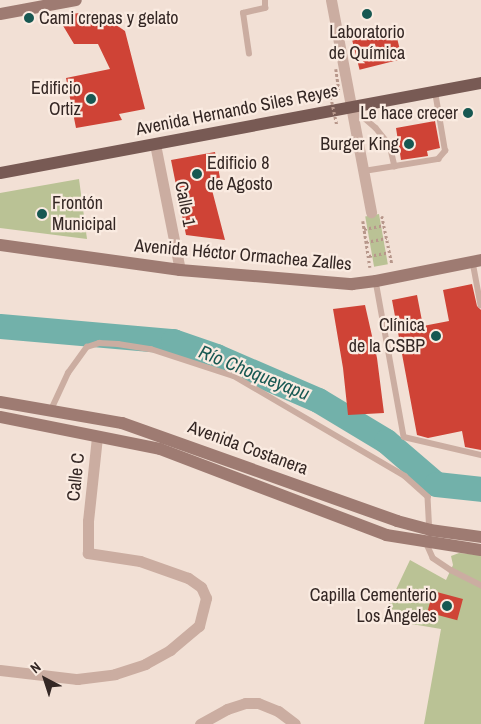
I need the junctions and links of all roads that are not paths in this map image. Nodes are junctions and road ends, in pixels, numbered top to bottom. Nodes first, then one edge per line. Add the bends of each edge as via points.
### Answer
1 (76, 0) edge
2 (265, 0) edge
3 (331, 0) edge
4 (0, 14) edge
5 (249, 54) dead end
6 (481, 83) edge
7 (435, 92) junction
8 (351, 107) junction
9 (155, 144) junction
10 (395, 166) junction
11 (364, 171) junction
12 (0, 172) edge
13 (371, 212) dead end
14 (0, 245) edge
15 (477, 261) edge
16 (180, 270) junction
17 (376, 282) junction
18 (481, 305) edge
19 (0, 402) edge
20 (51, 410) junction
21 (0, 417) edge
22 (98, 437) junction
23 (481, 455) edge
24 (428, 535) junction
25 (481, 537) edge
26 (481, 550) edge
27 (481, 585) edge
28 (0, 670) edge
29 (200, 724) edge
30 (295, 724) edge

1 - 4 main road
2 - 5 lane via 264,8 243,12
3 - 8 street
6 - 7 main road, Avenida Hernando Siles Reyes
7 - 8 main road, Avenida Hernando Siles Reyes
7 - 10 lane via 444,151 438,158
8 - 9 main road, Avenida Hernando Siles Reyes
8 - 10 lane via 390,145
8 - 11 street
9 - 12 main road, Avenida Hernando Siles Reyes
9 - 16 street, Calle 1
10 - 11 lane
11 - 13 street
14 - 16 main road, Avenida Héctor Ormachea Zalles
15 - 17 main road, Avenida Héctor Ormachea Zalles
15 - 18 lane
16 - 17 main road, Avenida Héctor Ormachea Zalles via 352,284
17 - 23 lane via 404,437
19 - 20 main road, Avenida Costanera
20 - 24 main road, Avenida Costanera via 122,423
20 - 24 lane via 68,373 87,347 109,344 151,349 234,376 405,476 428,497
21 - 22 main road, Avenida Costanera
22 - 24 main road, Avenida Costanera via 160,449 386,535
22 - 28 street, Calle C via 88,521 88,554 140,561 188,578 201,588 206,598 199,626 170,650 145,664 115,674 77,678
24 - 25 main road, Avenida Costanera
24 - 26 main road, Avenida Costanera
24 - 27 lane via 433,558
29 - 30 street via 245,703 258,703 278,711

